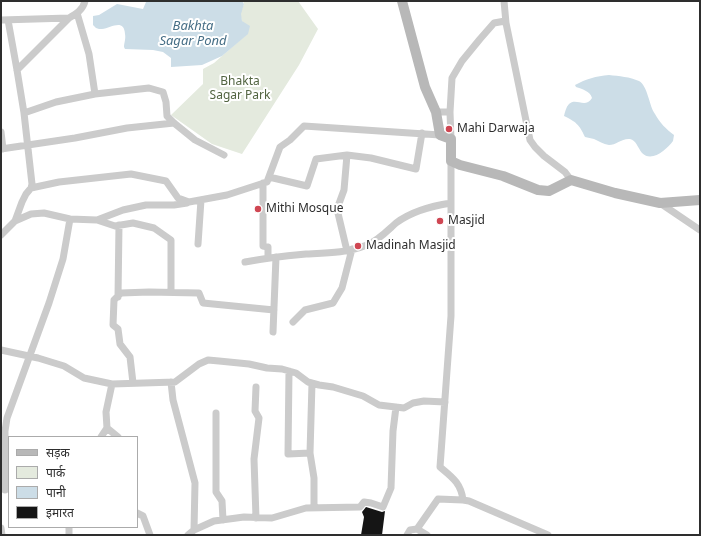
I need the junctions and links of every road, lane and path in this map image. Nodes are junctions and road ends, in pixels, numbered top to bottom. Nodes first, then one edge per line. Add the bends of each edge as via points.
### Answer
1 (85, 1) edge
2 (402, 1) edge
3 (504, 1) edge
4 (77, 13) junction
5 (69, 18) junction
6 (4, 20) edge
7 (505, 22) junction
8 (17, 70) junction
9 (95, 94) junction
10 (436, 112) junction
11 (450, 112) junction
12 (24, 113) junction
13 (174, 123) junction
14 (1, 132) edge
15 (422, 134) junction
16 (440, 135) junction
17 (451, 139) junction
18 (27, 146) junction
19 (2, 149) edge
20 (224, 155) dead end
21 (347, 155) junction
22 (451, 161) junction
23 (269, 177) junction
24 (571, 180) junction
25 (263, 183) junction
26 (31, 188) junction
27 (201, 200) junction
28 (700, 200) edge
29 (189, 202) junction
30 (451, 203) junction
31 (660, 203) junction
32 (70, 219) junction
33 (97, 220) junction
34 (15, 221) junction
35 (119, 225) junction
36 (700, 230) edge
37 (1, 235) edge
38 (198, 244) dead end
39 (349, 250) junction
40 (276, 257) junction
41 (268, 258) junction
42 (245, 262) dead end
43 (171, 292) junction
44 (118, 297) junction
45 (274, 310) junction
46 (293, 322) dead end
47 (273, 332) dead end
48 (1, 350) edge
49 (29, 356) junction
50 (289, 371) junction
51 (171, 382) junction
52 (133, 383) junction
53 (312, 383) junction
54 (112, 384) junction
55 (256, 387) dead end
56 (445, 402) junction
57 (396, 407) junction
58 (216, 413) dead end
59 (3, 427) edge
60 (107, 428) junction
61 (102, 436) edge
62 (117, 436) edge
63 (310, 453) junction
64 (5, 490) dead end
65 (463, 500) junction
66 (314, 508) junction
67 (138, 514) edge
68 (256, 518) junction
69 (223, 520) junction
70 (1, 528) edge
71 (417, 529) junction
72 (191, 533) edge
73 (2, 535) edge
74 (150, 535) edge
75 (407, 535) edge
76 (428, 535) edge
77 (548, 535) edge

1 - 4 street
2 - 10 street via 425,87
3 - 7 street
4 - 5 street
4 - 9 street via 89,54
5 - 6 street
5 - 8 street
6 - 8 street
7 - 11 street via 494,23 462,61 452,78
7 - 24 street via 530,140
8 - 12 street
9 - 12 street via 56,102
9 - 13 street via 149,88 163,92 168,116
10 - 11 street
10 - 16 street
11 - 17 street
12 - 18 street
13 - 18 street via 127,128
13 - 20 street via 196,140
14 - 19 street
15 - 16 street
15 - 21 street via 416,169
15 - 23 street via 304,126 280,147
16 - 17 street
17 - 22 street
18 - 19 street
18 - 26 street
21 - 23 street via 316,160 307,186
21 - 39 street via 344,190 337,209
22 - 24 street via 503,176 538,190 549,191
22 - 30 street
23 - 25 street via 267,182
24 - 31 street
25 - 27 street via 227,195
25 - 41 street via 263,246 268,247
26 - 29 street via 131,174 166,181 178,198
26 - 34 street
27 - 29 street
27 - 38 street
28 - 31 street
29 - 33 street via 146,205
30 - 39 street via 417,211 367,245
30 - 56 street via 451,316
31 - 36 street
32 - 33 street
32 - 34 street via 44,213 31,214
32 - 49 street via 63,259
33 - 35 street
34 - 37 street
35 - 43 street via 133,223 154,228 171,240
35 - 44 street
39 - 40 street
39 - 46 street via 342,288 333,302 305,310
40 - 41 street
40 - 45 street
41 - 42 street
43 - 44 street via 121,294
43 - 45 street via 200,293 203,303
44 - 52 street via 114,300 113,325 118,329 120,344 130,357
45 - 47 street
48 - 49 street
49 - 54 street via 64,366 84,378
49 - 59 street
50 - 51 street via 208,360 175,382
50 - 53 street
50 - 63 street via 288,454
51 - 52 street
51 - 72 street via 173,400 195,483
52 - 54 street
53 - 57 street via 363,396 379,405
53 - 63 street
54 - 60 street via 106,412
55 - 68 street via 255,411 259,418 254,459
56 - 57 street via 424,401 404,408
56 - 65 street via 440,467 456,480
57 - 66 street via 391,488 383,506 364,502 360,507
58 - 69 street via 216,492 222,501
59 - 64 street
60 - 61 street
60 - 62 street
63 - 66 street via 314,478
65 - 71 street via 438,499
65 - 77 street
66 - 68 street via 272,518
67 - 74 street via 143,516
68 - 69 street
69 - 72 street via 214,521
70 - 73 street
71 - 75 street via 410,530
71 - 76 street

